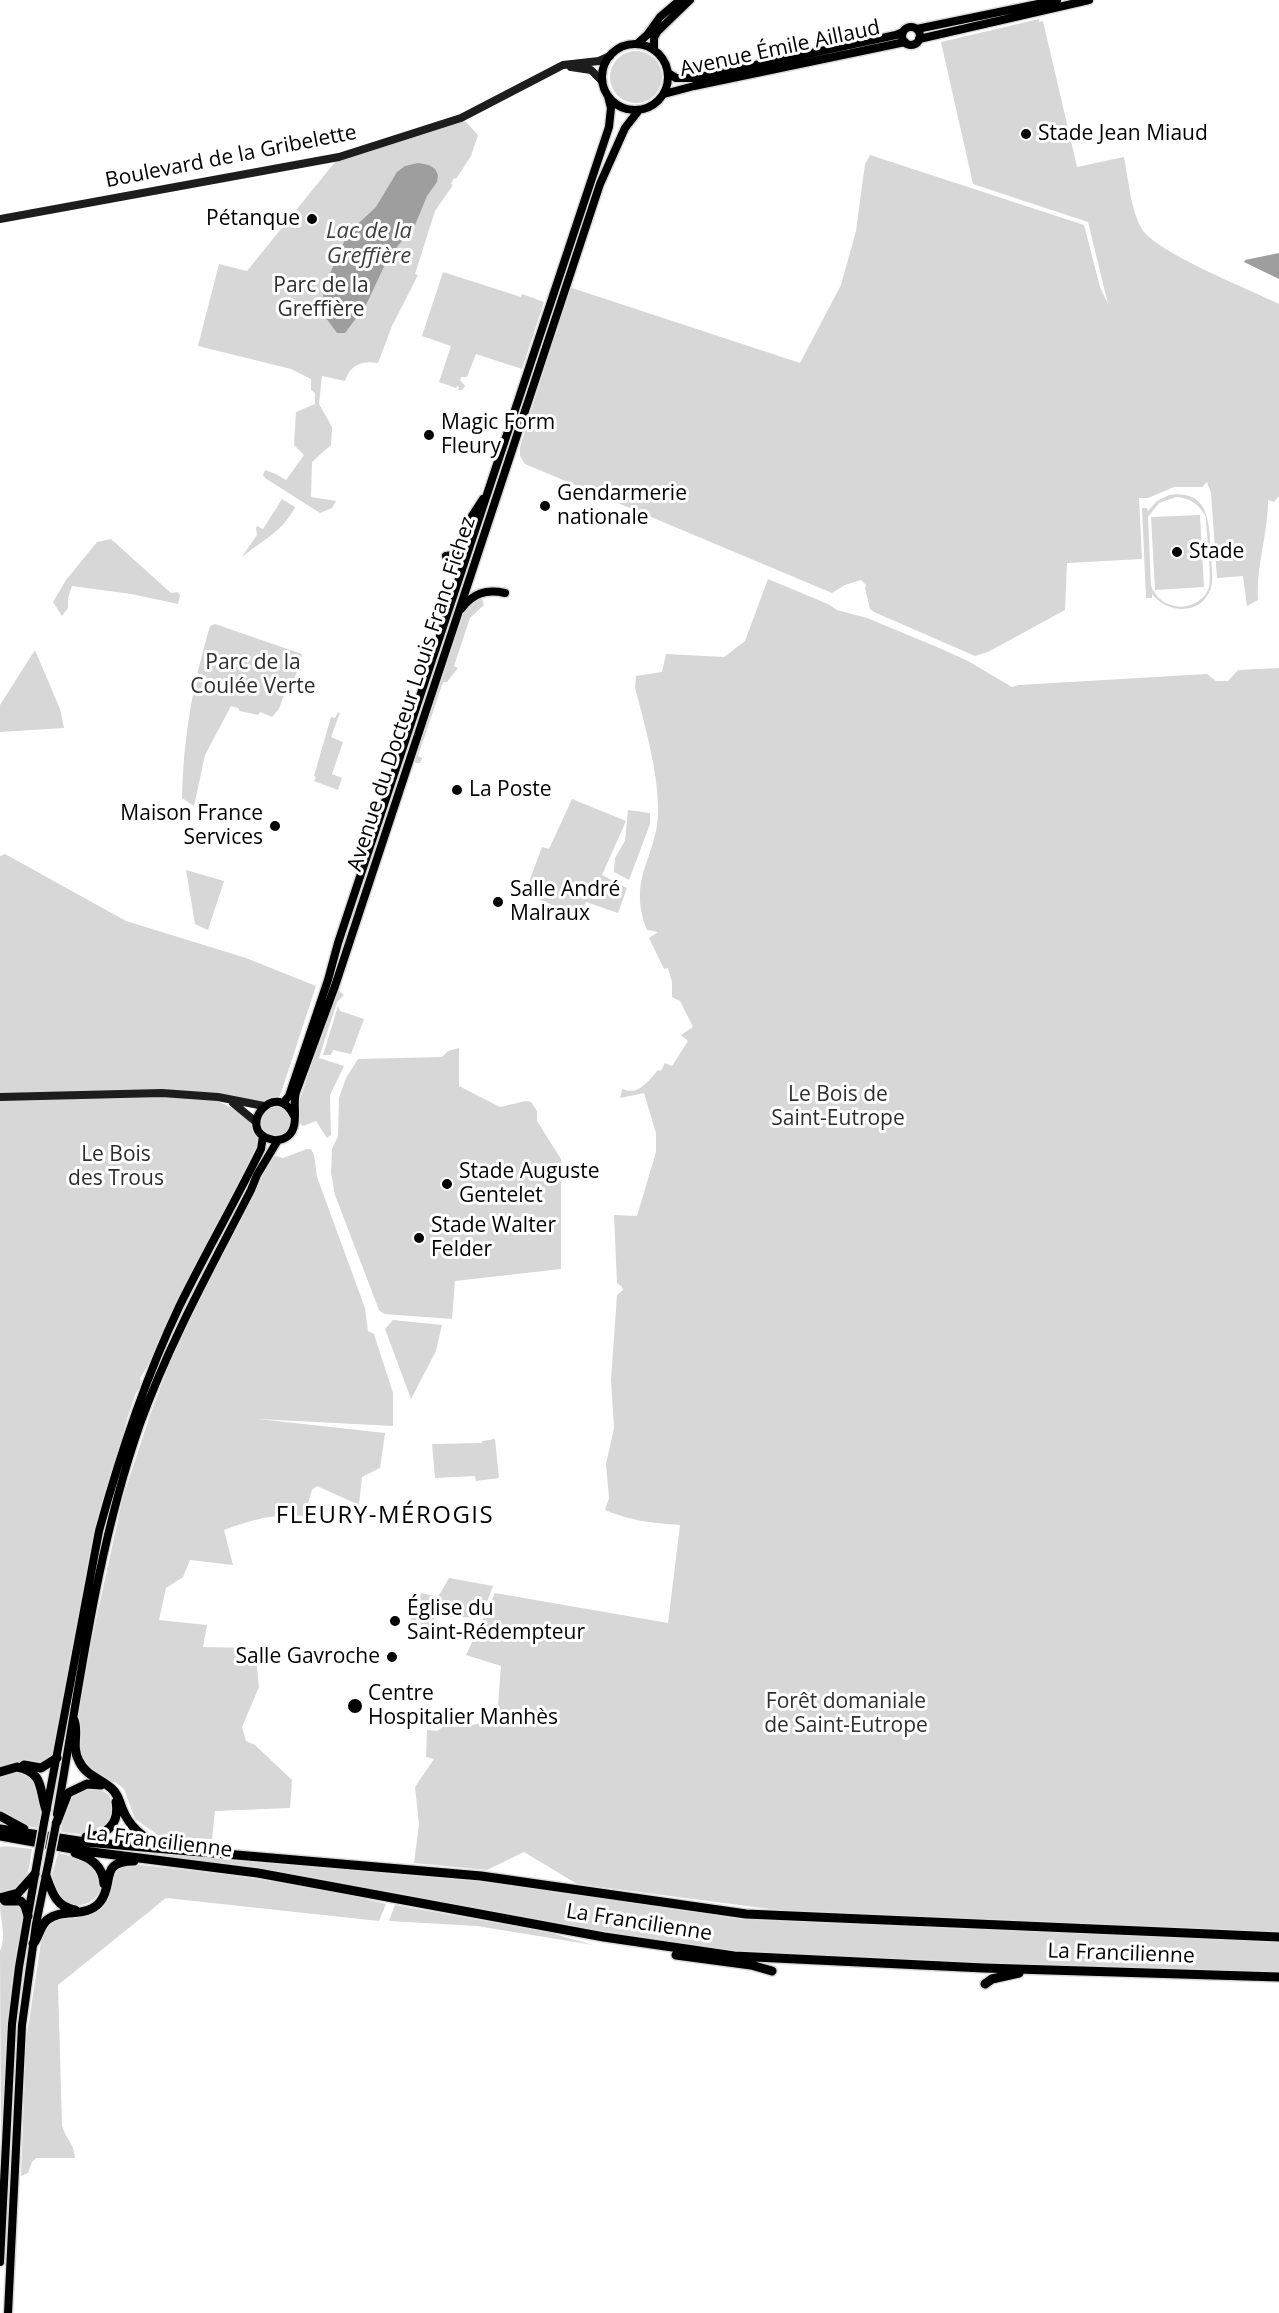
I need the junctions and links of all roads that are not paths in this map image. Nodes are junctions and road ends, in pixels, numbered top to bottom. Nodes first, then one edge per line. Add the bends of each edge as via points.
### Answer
1 (680, 0) edge
2 (690, 0) edge
3 (1057, 0) edge
4 (1089, 0) edge
5 (916, 29) junction
6 (903, 32) junction
7 (919, 39) junction
8 (905, 42) junction
9 (637, 44) junction
10 (654, 50) junction
11 (610, 56) junction
12 (668, 73) junction
13 (539, 78) junction
14 (602, 81) junction
15 (663, 94) junction
16 (608, 96) junction
17 (497, 99) junction
18 (639, 110) junction
19 (397, 138) junction
20 (0, 219) edge
21 (487, 494) junction
22 (446, 556) dead end
23 (470, 562) junction
24 (505, 593) dead end
25 (456, 617) junction
26 (368, 869) junction
27 (353, 932) junction
28 (0, 1096) edge
29 (218, 1097) junction
30 (283, 1103) junction
31 (264, 1106) junction
32 (294, 1116) junction
33 (256, 1122) junction
34 (263, 1136) junction
35 (278, 1140) junction
36 (74, 1720) junction
37 (57, 1758) junction
38 (0, 1770) edge
39 (46, 1810) junction
40 (0, 1816) edge
41 (56, 1824) junction
42 (0, 1828) edge
43 (0, 1836) edge
44 (25, 1837) junction
45 (75, 1840) junction
46 (0, 1844) edge
47 (65, 1848) junction
48 (176, 1850) junction
49 (145, 1858) junction
50 (35, 1874) junction
51 (46, 1876) junction
52 (0, 1900) edge
53 (28, 1916) junction
54 (604, 1937) junction
55 (1279, 1937) edge
56 (33, 1944) junction
57 (772, 1971) dead end
58 (1077, 1971) junction
59 (1279, 1977) edge
60 (985, 1984) dead end
61 (9, 2160) junction
62 (0, 2262) edge
63 (8, 2313) edge

1 - 9 main road
2 - 10 main road via 657,32
3 - 5 main road
4 - 7 main road
5 - 6 main road via 909,27
5 - 7 main road
6 - 8 main road
6 - 12 main road, Avenue Émile Aillaud via 685,80
7 - 8 main road via 913,44
8 - 15 main road, Avenue Émile Aillaud
9 - 10 main road
9 - 11 main road
10 - 12 main road
11 - 13 main road via 563,65
11 - 14 main road
12 - 15 main road
13 - 14 main road via 573,67 591,70
13 - 17 main road
14 - 16 main road
15 - 18 main road via 653,105
16 - 18 main road via 618,105
16 - 21 main road, Avenue du Docteur Louis Franc Fichez via 610,122
17 - 19 main road
17 - 19 main road, Boulevard de la Gribelette via 465,117
18 - 23 main road, Avenue du Docteur Louis Franc Fichez via 617,142 596,196
19 - 20 main road, Boulevard de la Gribelette via 332,159
21 - 22 main road via 472,516 458,554
21 - 23 main road
23 - 25 main road, Avenue du Docteur Louis Franc Fichez
23 - 26 main road, Avenue du Docteur Louis Franc Fichez
24 - 25 main road via 481,592
25 - 26 main road, Avenue du Docteur Louis Franc Fichez
26 - 27 main road, Avenue du Docteur Louis Franc Fichez
26 - 27 main road
26 - 30 main road, Avenue du Docteur Louis Franc Fichez via 289,1096
27 - 32 main road, Avenue du Docteur Louis Franc Fichez via 296,1092
28 - 29 main road via 162,1093
29 - 31 main road
29 - 33 main road via 237,1105
30 - 31 main road
30 - 32 main road
31 - 33 main road
32 - 35 main road via 291,1133
33 - 34 main road
34 - 35 main road
34 - 37 main road via 262,1147 244,1184 179,1307 132,1420 99,1530
35 - 36 main road via 257,1174 159,1375 141,1423 102,1562
36 - 41 main road
36 - 48 highway via 74,1743 82,1767 114,1791 136,1831
37 - 38 highway via 41,1768 15,1764
37 - 39 main road
38 - 39 highway via 17,1767 34,1775 43,1791
39 - 50 main road, bridge
40 - 44 highway via 24,1828
41 - 45 highway via 64,1799 73,1789 93,1783 105,1787 116,1803 114,1823 103,1834
41 - 51 main road, bridge
42 - 44 highway, La Francilienne
43 - 44 highway, La Francilienne
44 - 45 highway, La Francilienne
44 - 46 highway via 14,1844
44 - 47 highway, La Francilienne
45 - 48 highway, La Francilienne
47 - 49 highway, La Francilienne
47 - 51 highway via 98,1867 104,1877 99,1899 83,1910 65,1908 51,1891
48 - 55 highway, La Francilienne via 481,1876 746,1914
49 - 54 highway, La Francilienne via 258,1873
49 - 56 highway via 115,1865 97,1905 84,1912 48,1919
50 - 52 highway via 18,1893
50 - 53 main road
51 - 56 main road
52 - 53 highway via 21,1901
53 - 61 main road via 12,2024
54 - 57 highway via 613,1943
54 - 58 highway, La Francilienne via 744,1956
56 - 61 main road
58 - 59 highway, La Francilienne
58 - 60 highway via 1071,1976 1008,1975
61 - 62 main road
61 - 63 main road via 13,2197

